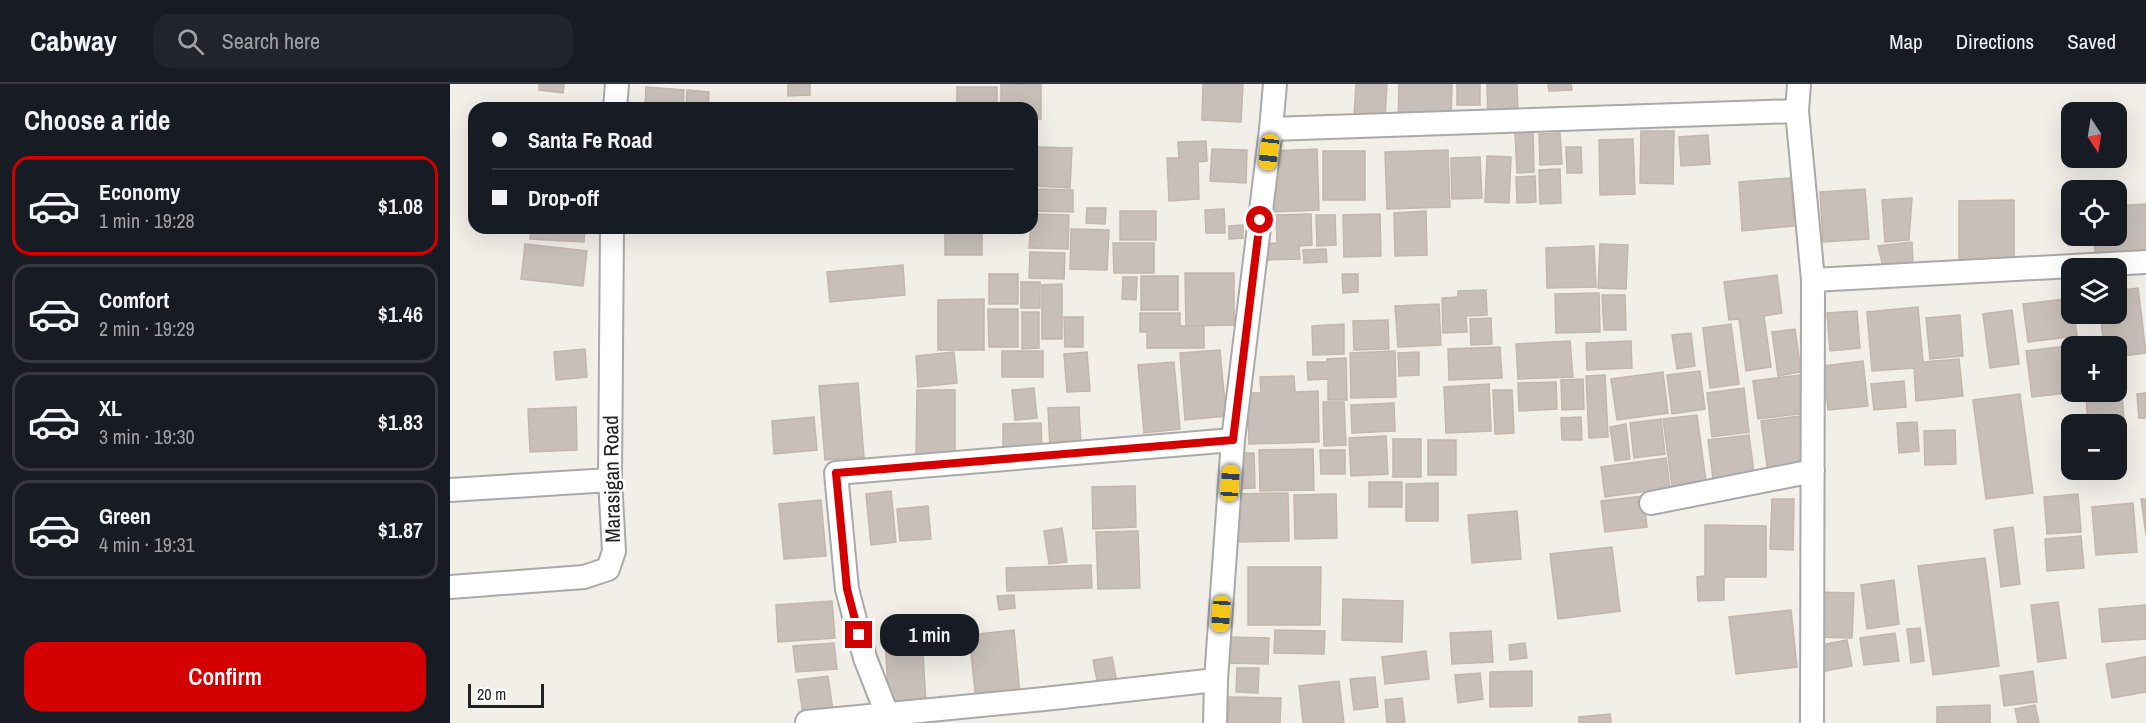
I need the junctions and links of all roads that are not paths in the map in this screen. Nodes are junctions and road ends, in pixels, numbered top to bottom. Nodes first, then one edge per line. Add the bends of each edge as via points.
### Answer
1 (617, 84) edge
2 (1275, 84) edge
3 (1799, 84) edge
4 (616, 102) edge
5 (1797, 111) junction
6 (1271, 129) junction
7 (612, 234) edge
8 (2146, 262) edge
9 (1813, 280) junction
10 (1233, 440) junction
11 (1813, 471) junction
12 (610, 480) junction
13 (450, 490) edge
14 (1652, 503) dead end
15 (450, 587) edge
16 (1216, 680) junction
17 (887, 714) junction
18 (807, 722) edge
19 (1215, 723) edge
20 (1812, 723) edge

1 - 4 street
2 - 6 street
3 - 5 street
5 - 6 street
5 - 9 street
6 - 10 street
7 - 12 street, Marasigan Road
8 - 9 street
9 - 11 street
10 - 16 street
10 - 17 street via 836,473 847,589 865,658
11 - 14 street
11 - 20 street
12 - 13 street
12 - 15 street, Marasigan Road via 614,551 608,569 584,577
16 - 17 street
16 - 19 street
17 - 18 street

